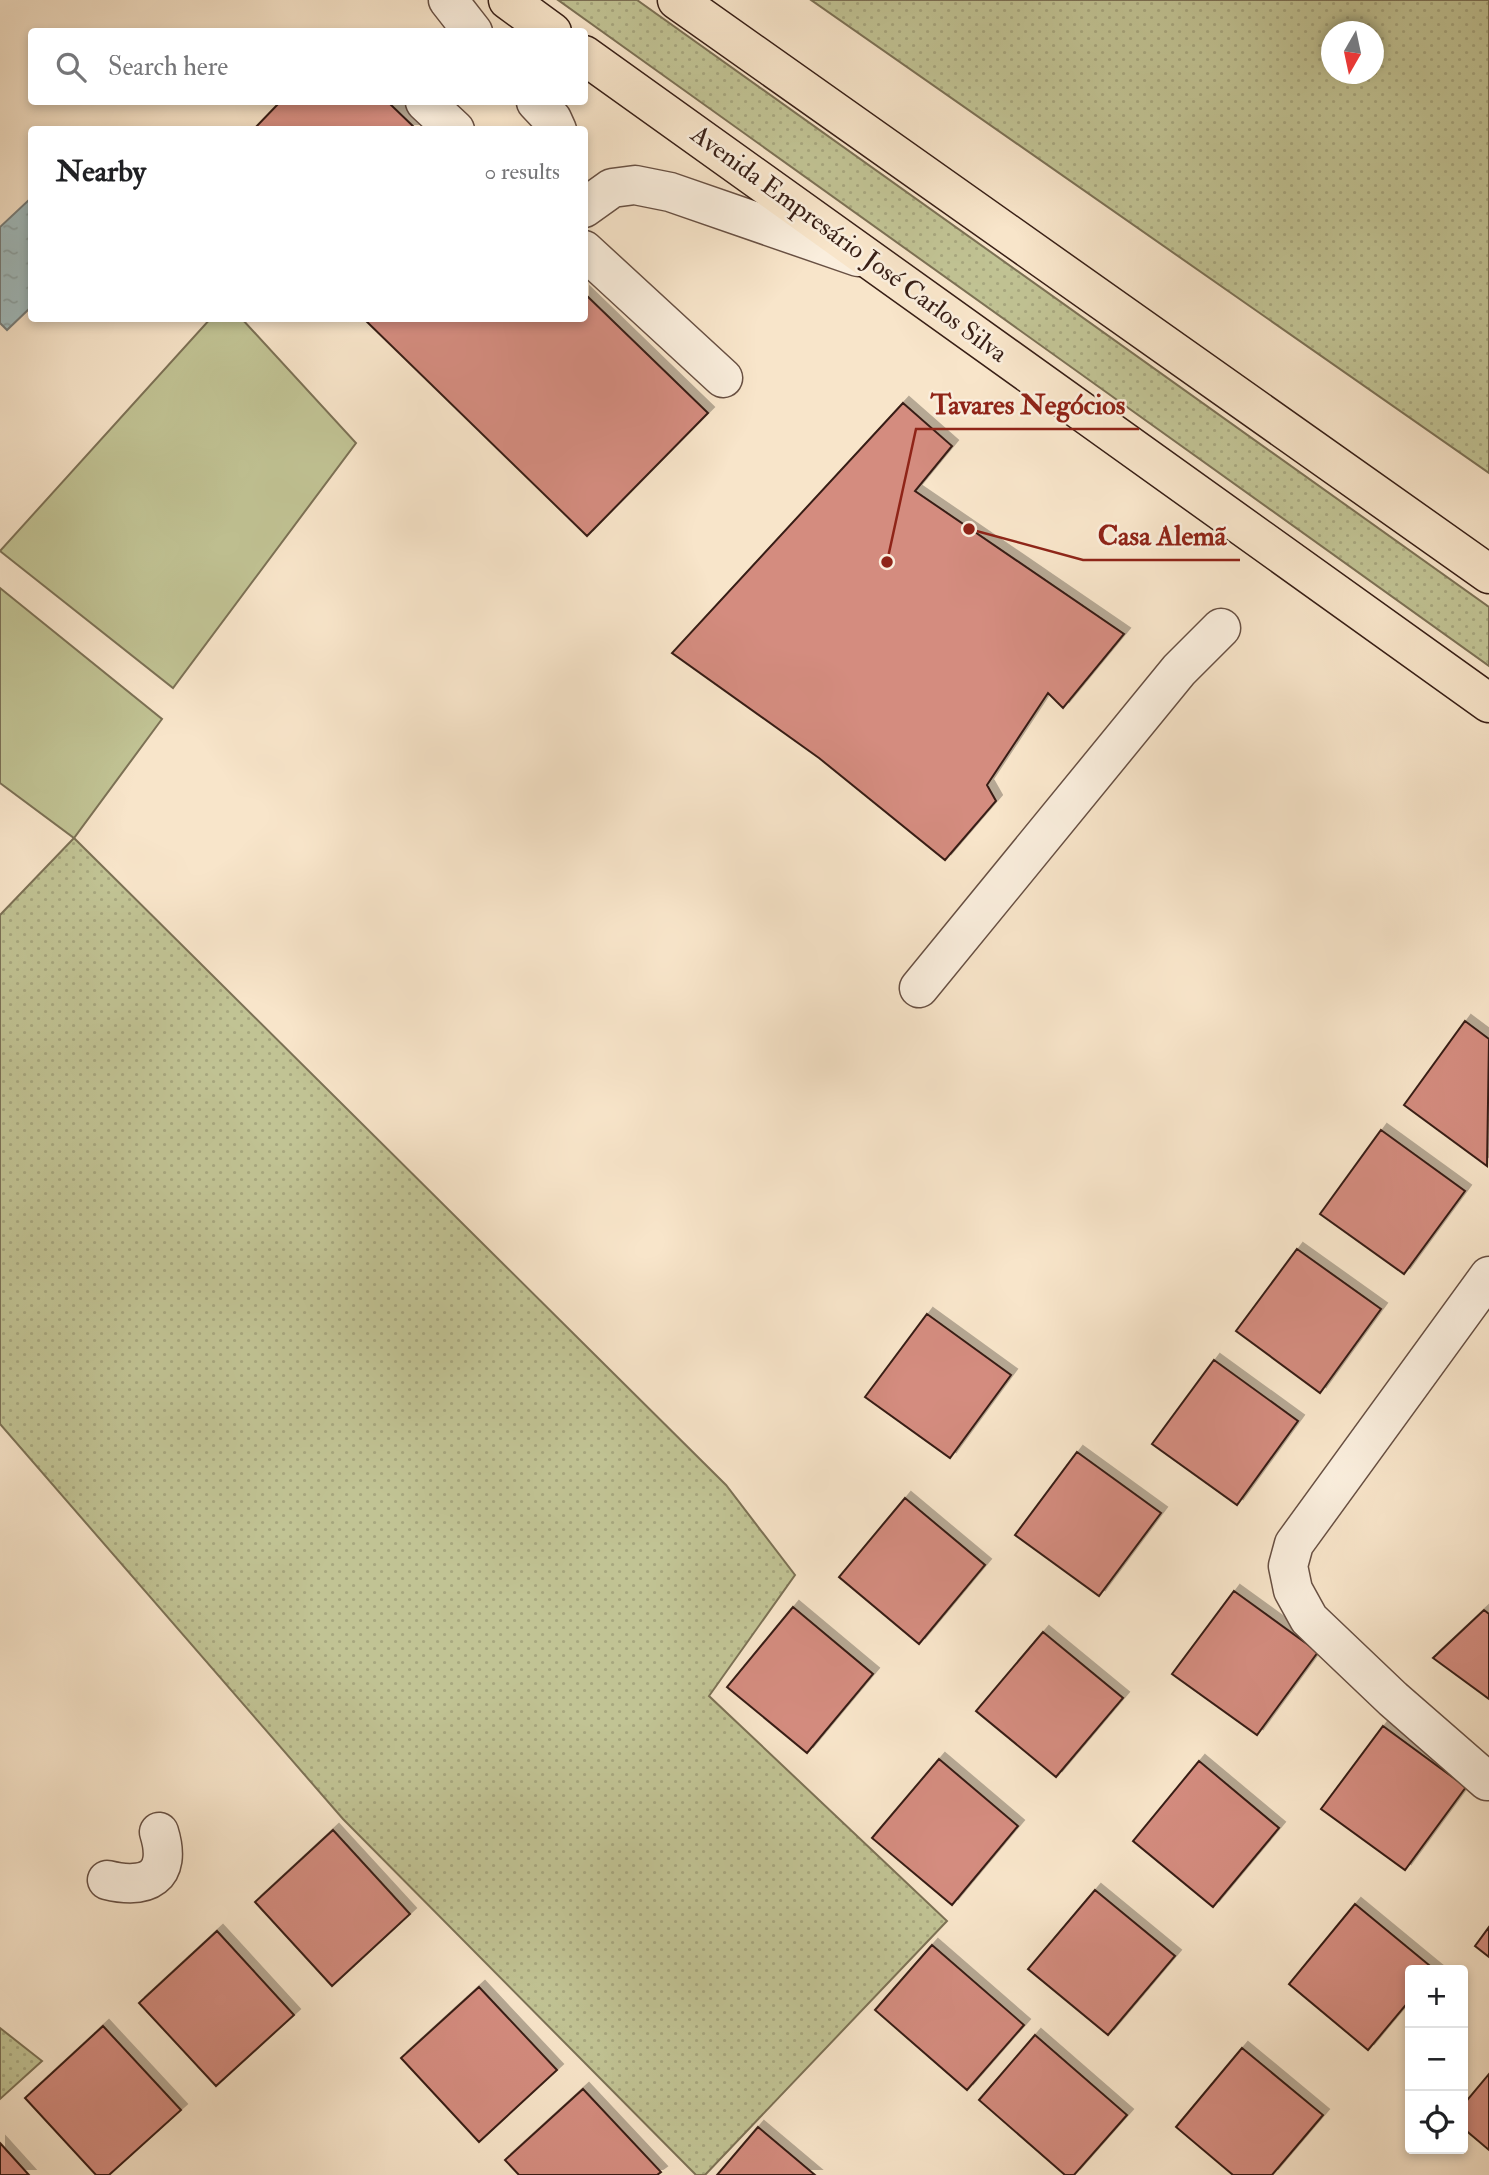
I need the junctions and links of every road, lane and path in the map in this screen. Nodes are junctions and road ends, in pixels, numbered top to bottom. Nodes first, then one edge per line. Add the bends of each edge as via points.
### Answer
1 (448, 0) edge
2 (508, 0) edge
3 (677, 0) edge
4 (470, 28) edge
5 (546, 28) edge
6 (588, 58) edge
7 (428, 105) edge
8 (539, 105) edge
9 (451, 126) edge
10 (555, 126) edge
11 (588, 205) edge
12 (588, 254) edge
13 (874, 263) junction
14 (723, 378) dead end
15 (1489, 574) edge
16 (1221, 628) dead end
17 (1489, 703) edge
18 (919, 988) dead end
19 (1489, 1276) edge
20 (1487, 1781) edge
21 (159, 1832) dead end
22 (107, 1880) dead end

1 - 4 lane
2 - 5 main road
3 - 15 main road
6 - 13 main road, Avenida Empresário José Carlos Silva
7 - 9 lane
8 - 10 lane
11 - 13 lane via 612,188 635,185 670,192
12 - 14 lane
13 - 17 main road, Avenida Empresário José Carlos Silva
16 - 18 lane via 1179,670
19 - 20 lane via 1294,1544 1287,1566 1293,1590 1309,1619
21 - 22 lane via 163,1863 156,1875 143,1883

